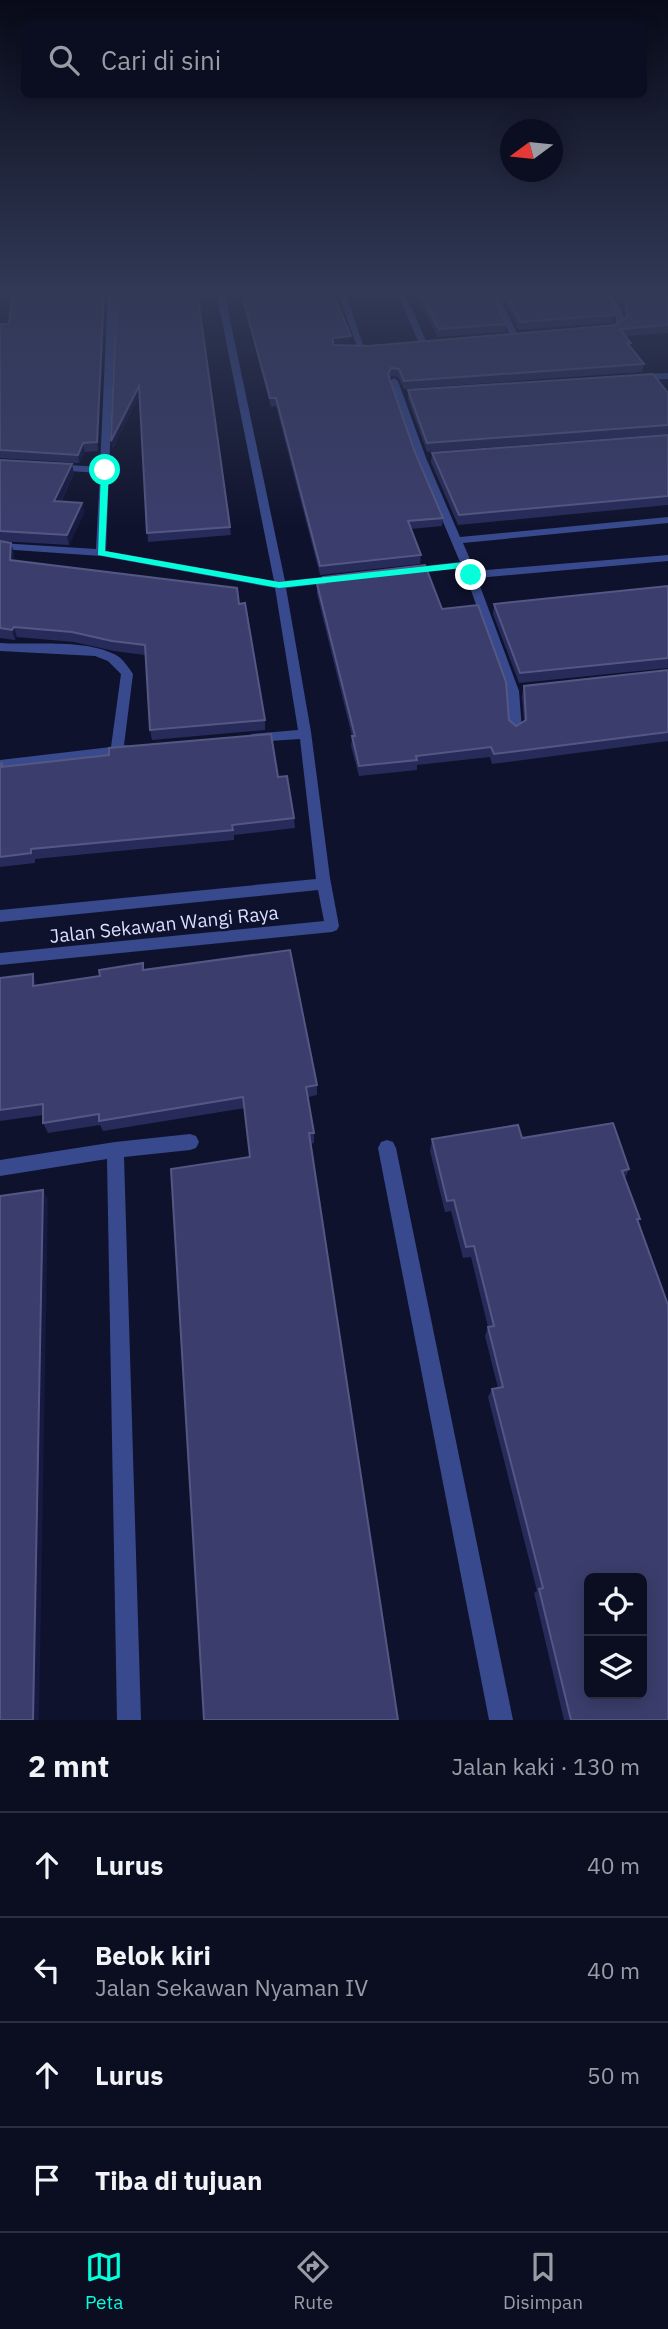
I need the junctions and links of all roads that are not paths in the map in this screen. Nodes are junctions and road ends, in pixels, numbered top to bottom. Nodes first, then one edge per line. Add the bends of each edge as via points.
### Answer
1 (109, 371) edge
2 (236, 371) edge
3 (668, 376) edge
4 (626, 377) edge
5 (394, 381) edge
6 (412, 394) edge
7 (399, 395) junction
8 (434, 457) edge
9 (421, 458) junction
10 (39, 466) edge
11 (105, 470) junction
12 (668, 520) edge
13 (456, 541) junction
14 (0, 546) edge
15 (101, 553) junction
16 (668, 558) edge
17 (468, 570) junction
18 (399, 572) edge
19 (359, 576) edge
20 (279, 585) junction
21 (0, 647) edge
22 (516, 730) edge
23 (305, 734) junction
24 (233, 740) edge
25 (142, 748) edge
26 (117, 750) junction
27 (0, 765) edge
28 (323, 884) junction
29 (0, 916) edge
30 (0, 960) edge
31 (190, 1142) dead end
32 (387, 1148) dead end
33 (115, 1150) junction
34 (0, 1168) edge
35 (129, 1720) edge
36 (501, 1720) edge

1 - 11 street
2 - 20 street
3 - 4 street
5 - 7 street
6 - 7 street
7 - 9 street
8 - 9 street
9 - 13 street
10 - 11 street
11 - 15 street
12 - 13 street
13 - 17 street
14 - 15 street
15 - 20 street
16 - 17 street
17 - 18 street
17 - 22 street via 519,690
19 - 20 street
20 - 23 street
21 - 26 street via 92,652 119,663 127,674
23 - 24 street
23 - 28 street
25 - 26 street
26 - 27 street
28 - 29 street, Jalan Sekawan Wangi Raya
28 - 30 street, Jalan Sekawan Wangi Raya via 332,926
31 - 33 street
32 - 36 street
33 - 34 street
33 - 35 street

